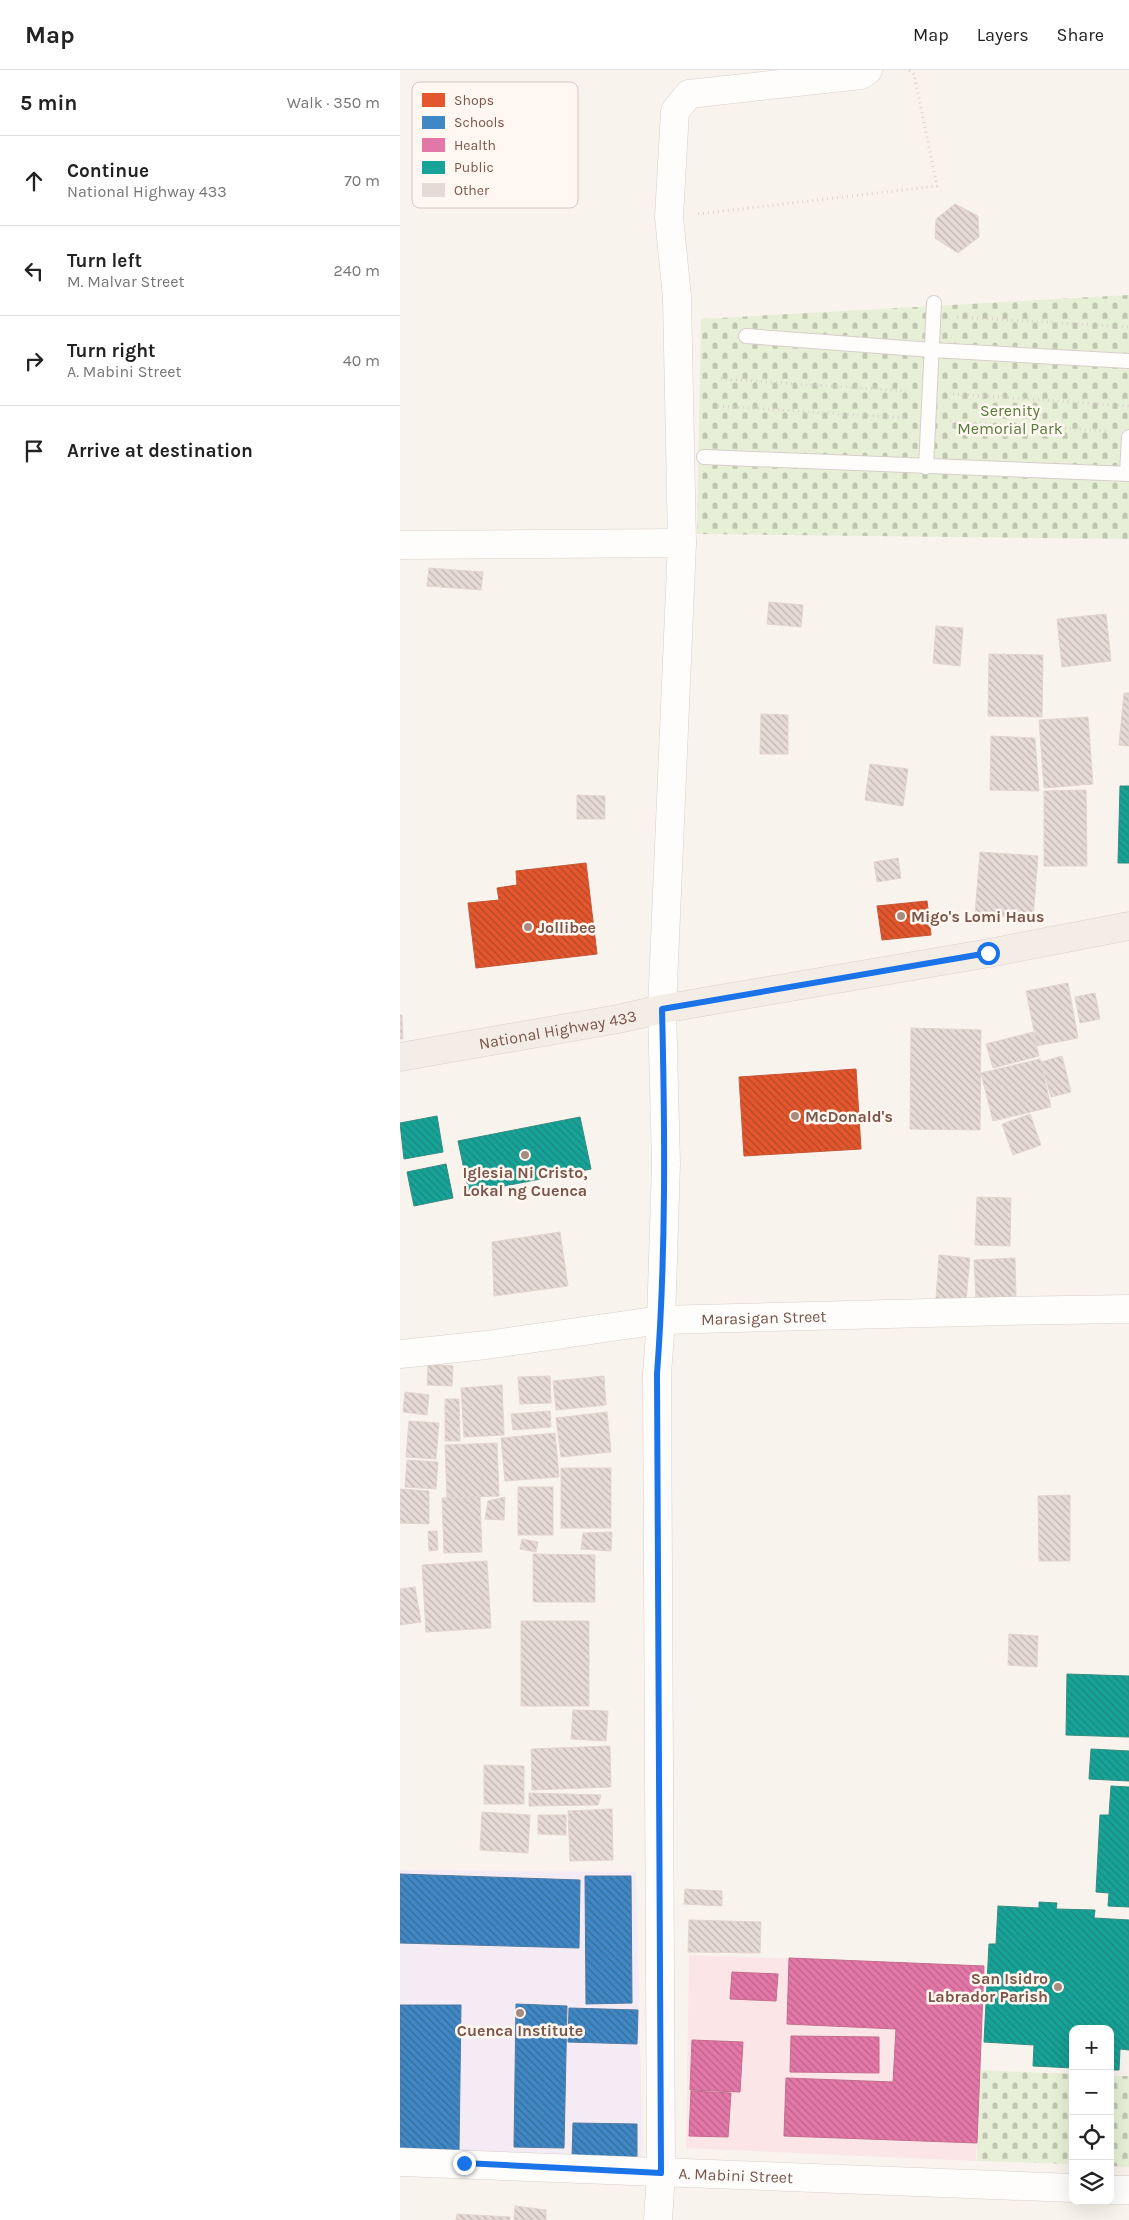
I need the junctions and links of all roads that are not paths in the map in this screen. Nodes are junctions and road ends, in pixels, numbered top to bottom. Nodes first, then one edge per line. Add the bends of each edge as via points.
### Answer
1 (868, 70) edge
2 (934, 309) road end
3 (746, 336) dead end
4 (932, 350) junction
5 (1129, 362) edge
6 (1129, 437) edge
7 (704, 457) dead end
8 (926, 467) junction
9 (1128, 473) edge
10 (682, 542) junction
11 (400, 545) edge
12 (1129, 926) edge
13 (662, 1009) junction
14 (400, 1057) edge
15 (1129, 1309) edge
16 (661, 1320) junction
17 (400, 1354) edge
18 (400, 2162) edge
19 (661, 2173) junction
20 (1069, 2188) edge
21 (1114, 2190) edge
22 (1129, 2190) edge
23 (658, 2220) edge

1 - 10 street via 860,75 689,94 675,111 669,217 677,297
2 - 4 lane
3 - 4 lane
4 - 5 lane
4 - 8 lane
6 - 9 lane
7 - 8 lane
8 - 9 lane
10 - 11 street
10 - 13 street
12 - 13 main road, National Highway 433
13 - 14 main road, National Highway 433
13 - 16 street via 666,1164
15 - 16 street, Marasigan Street
16 - 17 street, Marasigan Street
16 - 19 street via 657,1374
18 - 19 street, A. Mabini Street
19 - 20 street, A. Mabini Street
19 - 23 street
21 - 22 street

